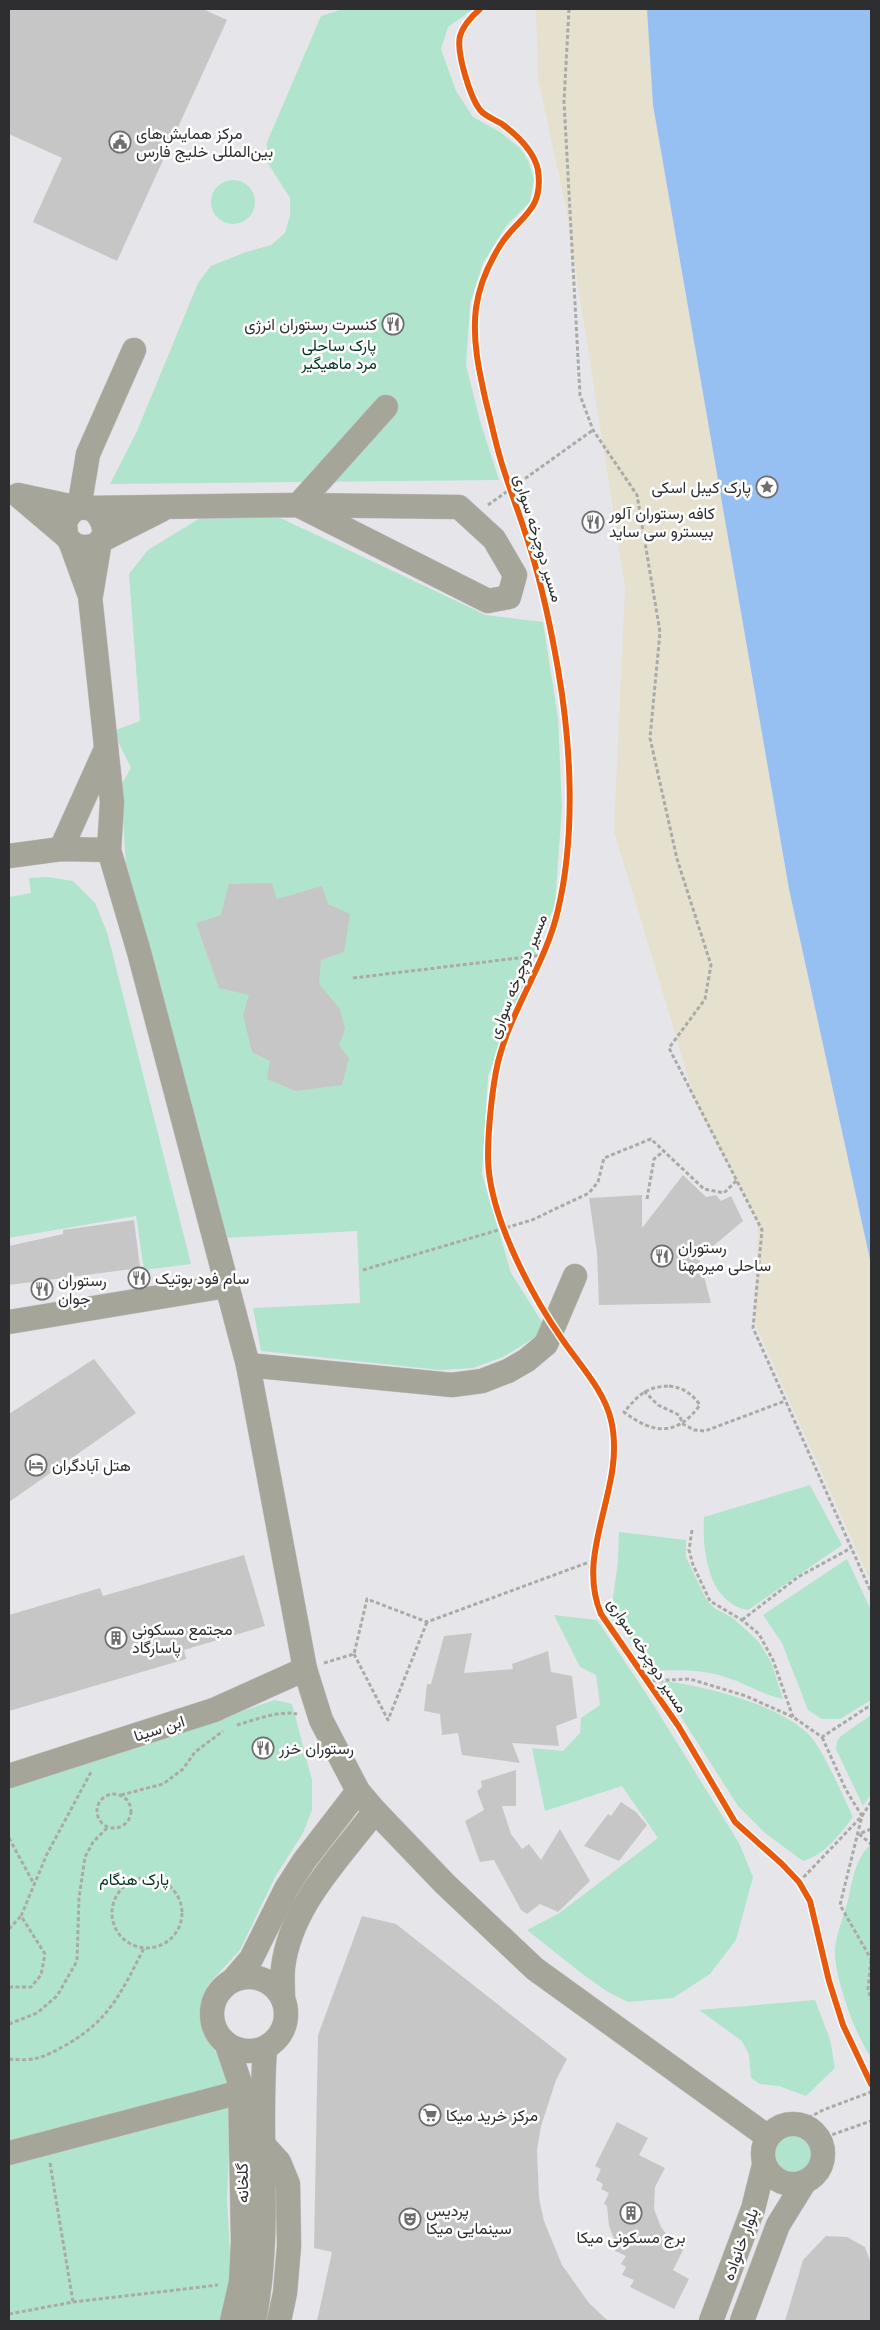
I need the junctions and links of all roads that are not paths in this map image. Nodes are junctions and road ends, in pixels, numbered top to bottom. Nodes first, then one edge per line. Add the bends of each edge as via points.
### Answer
1 (134, 350) dead end
2 (386, 408) dead end
3 (13, 492) edge
4 (298, 505) junction
5 (83, 508) junction
6 (165, 508) junction
7 (68, 539) junction
8 (100, 541) junction
9 (90, 596) junction
10 (107, 748) junction
11 (61, 849) junction
12 (109, 850) junction
13 (9, 856) edge
14 (575, 1276) dead end
15 (226, 1286) junction
16 (9, 1322) edge
17 (248, 1365) junction
18 (305, 1669) junction
19 (9, 1776) edge
20 (358, 1791) junction
21 (375, 1811) junction
22 (233, 1980) junction
23 (283, 1999) junction
24 (227, 2045) junction
25 (264, 2048) junction
26 (233, 2094) dead end
27 (768, 2137) junction
28 (262, 2143) junction
29 (9, 2153) edge
30 (764, 2165) junction
31 (804, 2183) junction
32 (232, 2321) edge
33 (254, 2321) edge
34 (279, 2321) edge
35 (711, 2321) edge
36 (742, 2321) edge

1 - 5 street via 88,454
2 - 4 street
3 - 5 street
3 - 7 street
4 - 4 street via 488,601 508,597 515,575 494,539 459,507
4 - 6 street
5 - 6 street
5 - 7 street via 68,516 65,522
5 - 8 street via 92,509 102,517 104,529
6 - 8 street
7 - 8 street via 82,548
7 - 9 street
8 - 9 street
9 - 10 street
10 - 11 street
10 - 12 street via 112,802
11 - 12 street
11 - 13 street
12 - 15 street via 139,952
14 - 17 street via 546,1344 527,1360 482,1381 452,1385
15 - 16 street
15 - 17 street
17 - 18 street
18 - 19 street, ابن سینا via 214,1710
18 - 20 street via 321,1720
20 - 21 street
20 - 22 street via 304,1861 251,1959
21 - 23 street via 324,1875 292,1933 283,1968
21 - 27 street via 445,1884 535,1969
22 - 23 street via 253,1977 271,1984
22 - 24 street via 218,1992 211,2011 214,2030
23 - 25 street via 287,2018 280,2036
24 - 25 street via 246,2052
24 - 32 street, گلخانه via 240,2082 241,2282
25 - 28 street, گلخانه
26 - 29 street
27 - 30 street via 764,2146
27 - 31 street via 778,2127 797,2124 814,2132 820,2139 824,2148 821,2167
28 - 33 street, گلخانه via 261,2286
28 - 34 street via 279,2162 288,2184 289,2246
30 - 31 street via 776,2180 794,2185
30 - 35 street, بلوار خانواده via 754,2209
31 - 36 street, بلوار خانواده via 778,2225

